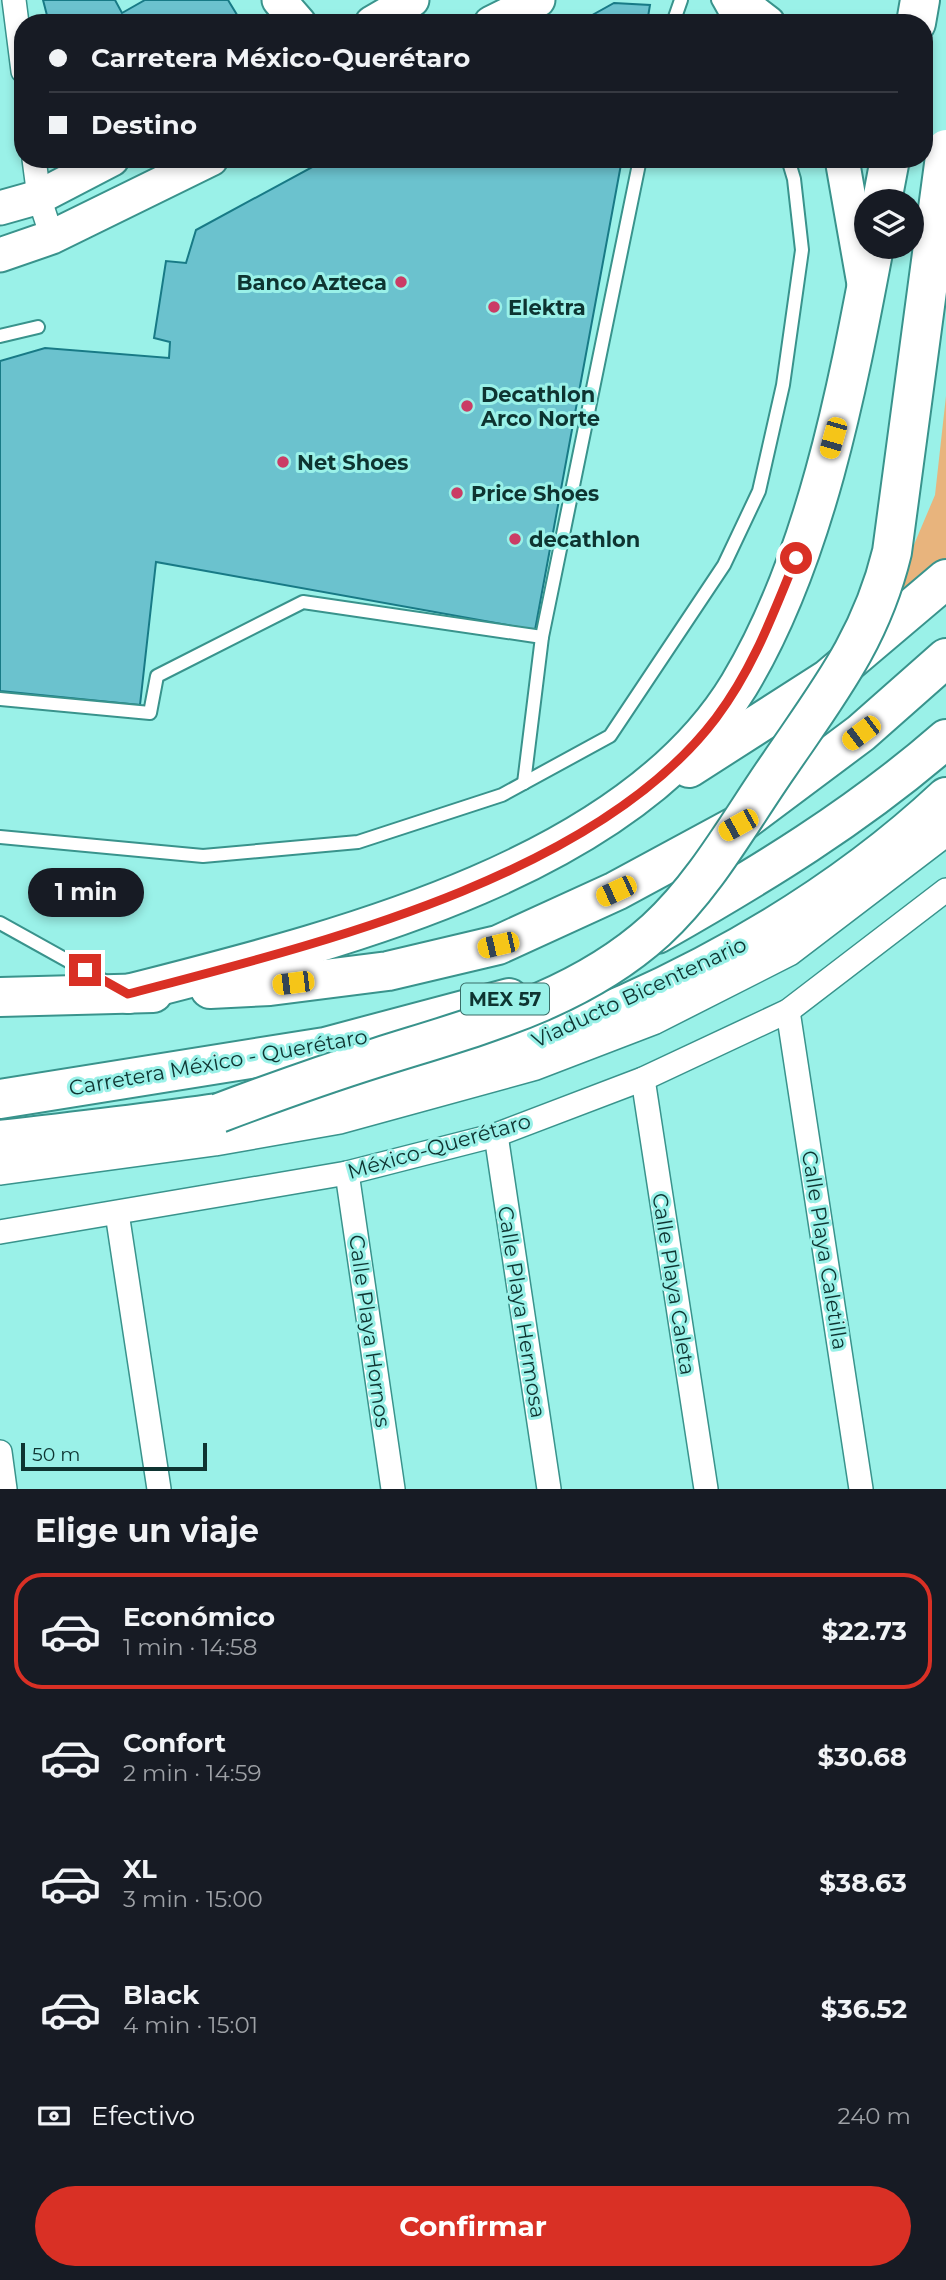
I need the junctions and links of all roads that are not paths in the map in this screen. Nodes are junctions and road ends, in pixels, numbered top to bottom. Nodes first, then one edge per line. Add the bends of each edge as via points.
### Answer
1 (279, 0) edge
2 (412, 0) edge
3 (538, 0) edge
4 (738, 0) edge
5 (291, 14) edge
6 (388, 14) edge
7 (509, 14) edge
8 (756, 14) edge
9 (946, 149) edge
10 (35, 168) edge
11 (95, 168) edge
12 (193, 168) edge
13 (638, 168) edge
14 (791, 168) edge
15 (844, 168) edge
16 (888, 168) edge
17 (885, 189) edge
18 (39, 197) junction
19 (0, 208) edge
20 (52, 237) junction
21 (0, 255) edge
22 (872, 259) edge
23 (866, 292) junction
24 (38, 327) dead end
25 (0, 337) edge
26 (946, 579) edge
27 (542, 637) junction
28 (946, 658) edge
29 (0, 699) edge
30 (946, 739) edge
31 (524, 783) junction
32 (946, 797) edge
33 (593, 824) junction
34 (946, 826) edge
35 (0, 837) edge
36 (946, 890) edge
37 (0, 923) edge
38 (128, 994) junction
39 (0, 997) edge
40 (788, 1012) junction
41 (643, 1079) junction
42 (0, 1099) edge
43 (219, 1113) junction
44 (496, 1135) junction
45 (1, 1159) edge
46 (347, 1174) junction
47 (117, 1213) junction
48 (0, 1232) edge
49 (0, 1452) edge
50 (5, 1489) edge
51 (159, 1489) edge
52 (393, 1489) edge
53 (549, 1489) edge
54 (706, 1489) edge
55 (861, 1489) edge

1 - 5 main road
2 - 6 main road
3 - 7 main road
4 - 8 main road
9 - 43 highway, bridge via 884,585 849,663 698,885 627,953 545,1001
10 - 18 street
11 - 18 main road
12 - 20 main road
13 - 27 lane
14 - 31 lane via 802,250 783,385 759,491 724,565 610,736
15 - 23 main road
16 - 17 highway
18 - 19 main road
18 - 20 street
20 - 21 main road
22 - 23 highway
23 - 33 highway via 840,414 805,538 757,653 738,687 694,745 643,791
24 - 25 lane
26 - 33 highway via 828,679
27 - 29 lane via 303,601 157,676 150,713
27 - 31 lane
28 - 38 highway, MEX 57 via 861,733 738,825 616,891 498,945 388,971 270,986
30 - 42 highway, Carretera México - Querétaro / MEX 57 via 896,783 758,877 633,947 512,997 325,1047
31 - 35 lane via 502,795 358,842 203,856
32 - 43 highway, Viaducto Bicentenario, bridge via 784,923 625,1003 517,1047 428,1072
33 - 38 highway via 541,854 432,904
34 - 45 main road via 786,947 652,1016 531,1062 339,1115 214,1137
36 - 40 street, México-Querétaro
37 - 38 lane
38 - 39 highway, MEX 57
40 - 41 street, México-Querétaro
40 - 55 street, Calle Playa Caletilla
41 - 44 street, México-Querétaro
41 - 54 street, Calle Playa Caleta
43 - 45 highway, Viaducto Bicentenario
44 - 46 street, México-Querétaro
44 - 53 street, Calle Playa Hermosa
46 - 47 street, México-Querétaro
46 - 52 street, Calle Playa Hornos
47 - 48 street, México-Querétaro
47 - 51 street
49 - 50 street

